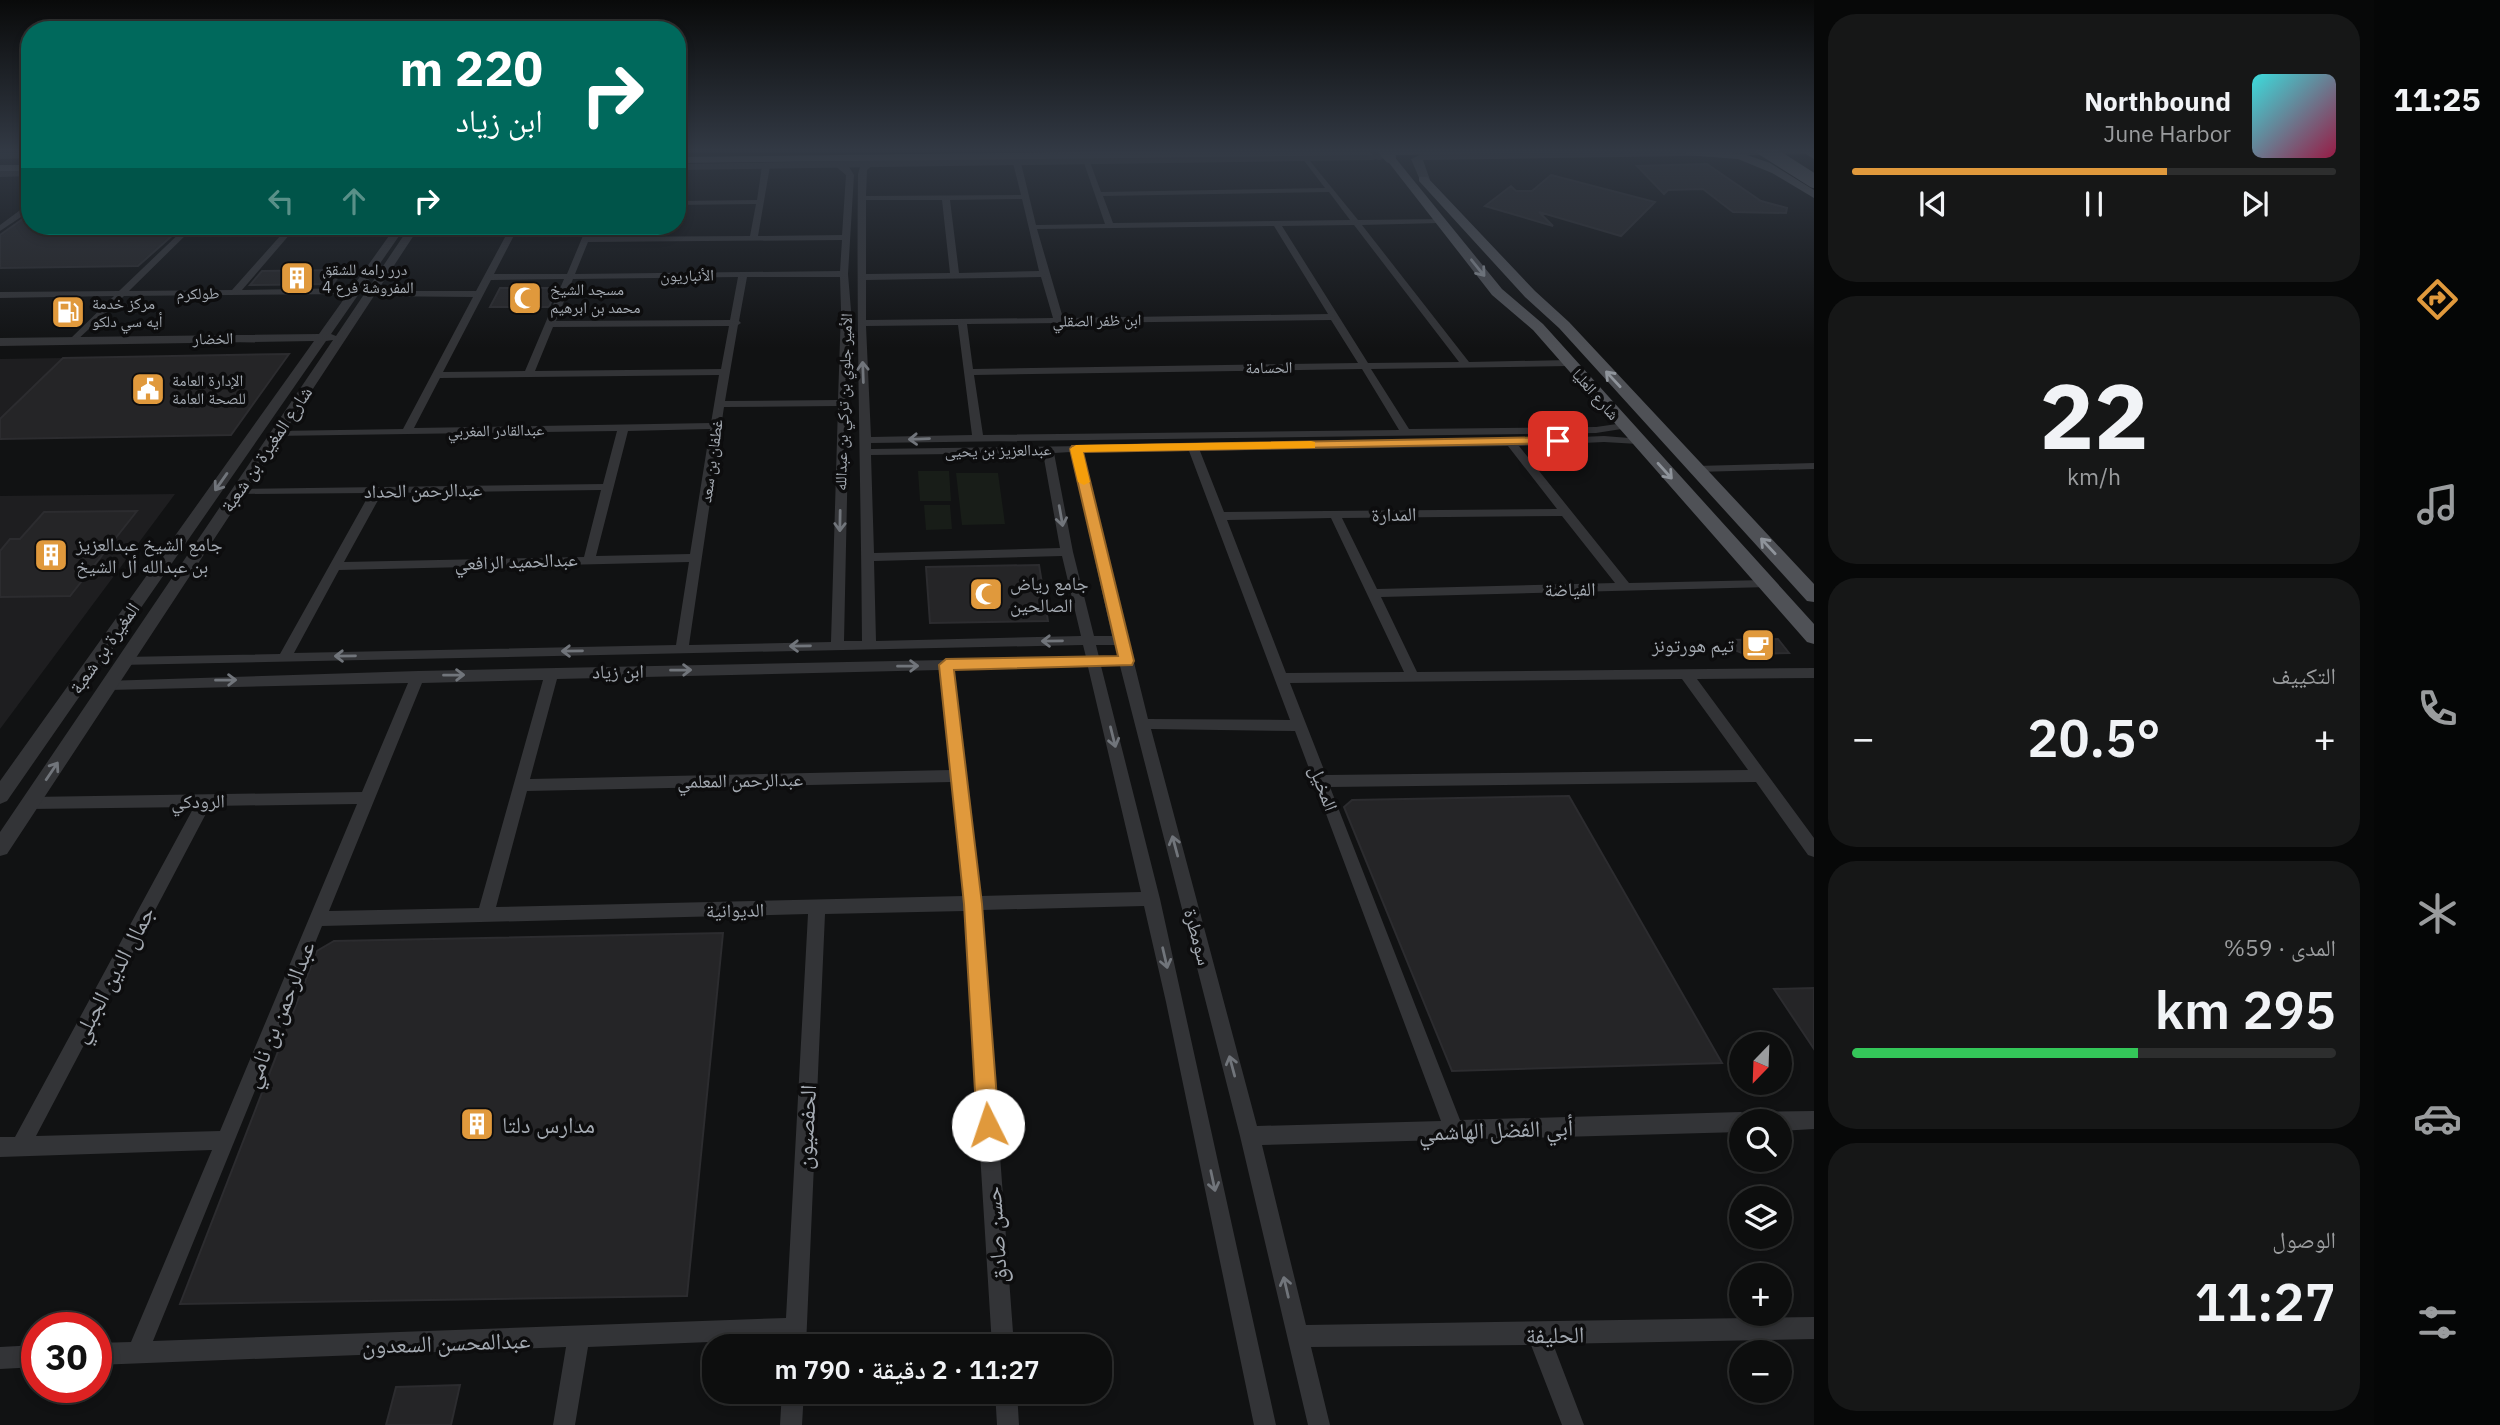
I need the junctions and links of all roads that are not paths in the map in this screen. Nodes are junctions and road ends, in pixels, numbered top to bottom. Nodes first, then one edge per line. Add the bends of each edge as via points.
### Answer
1 (20, 214) edge
2 (757, 214) edge
3 (847, 214) edge
4 (863, 214) edge
5 (948, 214) edge
6 (1031, 214) edge
7 (1107, 214) edge
8 (1350, 214) edge
9 (1437, 214) edge
10 (1452, 214) edge
11 (1440, 221) junction
12 (1356, 222) junction
13 (1276, 223) junction
14 (1110, 225) junction
15 (1034, 227) junction
16 (0, 229) edge
17 (182, 235) edge
18 (285, 235) edge
19 (396, 235) edge
20 (408, 235) edge
21 (510, 235) edge
22 (588, 235) edge
23 (846, 237) junction
24 (754, 238) junction
25 (586, 240) junction
26 (844, 274) junction
27 (1044, 274) junction
28 (743, 275) junction
29 (955, 275) junction
30 (487, 277) junction
31 (570, 277) junction
32 (862, 277) junction
33 (235, 292) junction
34 (363, 292) junction
35 (1499, 293) junction
36 (122, 294) junction
37 (480, 294) junction
38 (1530, 294) junction
39 (0, 295) edge
40 (846, 307) junction
41 (861, 307) junction
42 (1334, 317) junction
43 (1059, 321) junction
44 (736, 323) junction
45 (861, 323) junction
46 (962, 323) junction
47 (550, 324) junction
48 (1563, 325) junction
49 (1538, 327) junction
50 (74, 340) junction
51 (0, 342) edge
52 (328, 342) junction
53 (0, 352) edge
54 (1569, 363) junction
55 (1466, 364) junction
56 (1366, 366) junction
57 (726, 372) junction
58 (969, 372) junction
59 (438, 374) junction
60 (529, 374) junction
61 (843, 403) junction
62 (719, 404) junction
63 (716, 426) junction
64 (1624, 426) junction
65 (623, 428) junction
66 (407, 431) junction
67 (1405, 431) junction
68 (1250, 433) junction
69 (276, 434) junction
70 (1600, 434) junction
71 (978, 437) junction
72 (1638, 441) junction
73 (1511, 443) junction
74 (1255, 446) junction
75 (866, 447) junction
76 (1193, 447) junction
77 (842, 448) junction
78 (1048, 449) junction
79 (1076, 449) junction
80 (1814, 466) edge
81 (1696, 469) junction
82 (608, 487) junction
83 (238, 491) junction
84 (377, 491) junction
85 (1566, 512) junction
86 (1335, 515) junction
87 (1222, 516) junction
88 (1067, 552) junction
89 (866, 557) junction
90 (697, 558) junction
91 (589, 559) junction
92 (336, 566) junction
93 (1766, 584) junction
94 (1625, 587) junction
95 (1374, 593) junction
96 (1814, 596) edge
97 (1814, 637) edge
98 (1089, 640) junction
99 (1120, 640) junction
100 (869, 644) junction
101 (837, 645) junction
102 (682, 649) junction
103 (285, 657) junction
104 (198, 660) junction
105 (1127, 661) junction
106 (124, 662) junction
107 (1095, 663) junction
108 (946, 665) junction
109 (552, 673) junction
110 (1685, 673) junction
111 (1814, 673) edge
112 (418, 676) junction
113 (1413, 677) junction
114 (1283, 678) junction
115 (185, 681) junction
116 (109, 685) junction
117 (1143, 724) junction
118 (1300, 726) junction
119 (958, 776) junction
120 (1760, 776) junction
121 (1322, 782) junction
122 (523, 785) junction
123 (0, 796) edge
124 (367, 799) junction
125 (205, 801) junction
126 (30, 803) junction
127 (0, 848) edge
128 (1814, 850) edge
129 (1152, 900) junction
130 (973, 904) junction
131 (817, 908) junction
132 (485, 916) junction
133 (317, 919) junction
134 (1814, 1120) edge
135 (1792, 1121) edge
136 (1729, 1122) edge
137 (1454, 1130) junction
138 (1250, 1136) junction
139 (226, 1140) junction
140 (10, 1147) edge
141 (1814, 1328) edge
142 (795, 1334) edge
143 (1002, 1334) edge
144 (1538, 1334) junction
145 (1297, 1336) junction
146 (702, 1337) edge
147 (578, 1338) junction
148 (137, 1353) junction
149 (112, 1354) edge
150 (21, 1357) edge
151 (0, 1358) edge
152 (792, 1404) edge
153 (1007, 1404) edge
154 (564, 1425) edge
155 (791, 1425) edge
156 (1008, 1425) edge
157 (1265, 1425) edge
158 (1319, 1425) edge
159 (1573, 1425) edge

1 - 16 street
2 - 24 street
3 - 23 street, الأمير جلوي بن تركي بن عبدالله
4 - 32 street, الأمير جلوي بن تركي بن عبدالله
5 - 29 street
6 - 15 street
7 - 14 street
8 - 12 street
9 - 11 main road, شارع العليا
10 - 38 main road, شارع العليا
11 - 12 street
11 -> 35 main road, شارع العليا
12 - 13 street
12 - 55 street
13 - 14 street
13 - 42 street
14 - 15 street
15 - 27 street
17 - 36 street
18 - 33 street
19 - 34 street
20 - 34 street, شارع المغيرة بن شعبة
21 - 30 street
22 - 25 street
23 - 24 street
23 - 26 street, الأمير جلوي بن تركي بن عبدالله
24 - 25 street
25 - 31 street
26 - 28 street, الأنباريون
26 - 40 street, الأمير جلوي بن تركي بن عبدالله
27 - 29 street
27 - 43 street
28 - 31 street, الأنباريون
28 - 44 street, غطفان بن سعد
29 - 32 street
30 - 31 street, الأنباريون
30 - 37 street
31 - 47 street
32 - 41 street, الأمير جلوي بن تركي بن عبدالله
33 - 34 street, طولكرم
33 - 36 street, طولكرم
34 - 37 street, طولكرم
34 - 52 street, شارع المغيرة بن شعبة
35 - 38 main road via 1527,304 1532,302
35 - 49 main road, شارع العليا
36 - 39 street, طولكرم
36 - 50 street
37 - 59 street
38 - 48 main road, شارع العليا
40 - 41 street
40 - 61 street, الأمير جلوي بن تركي بن عبدالله
41 - 45 street, الأمير جلوي بن تركي بن عبدالله
42 - 43 street, ابن ظفر الصقلي
42 - 56 street
43 - 46 street, ابن ظفر الصقلي
44 - 47 street
44 - 57 street, غطفان بن سعد
45 - 46 street, ابن ظفر الصقلي
75 -> 45 street, الأمير جلوي بن تركي بن عبدالله
46 - 58 street
47 - 60 street
48 - 49 main road via 1541,313 1529,314
81 -> 48 main road, شارع العليا
49 - 54 main road, شارع العليا
50 - 51 street, الخضار
50 - 52 street, الخضار
52 - 53 street, الخضار
52 - 69 street, شارع المغيرة بن شعبة
52 -> 123 street, المغيرة بن شعبة
54 - 55 street, الحسامة
54 - 64 main road, شارع العليا
55 - 56 street, الحسامة
56 - 58 street, الحسامة
56 - 67 street
57 - 60 street
57 - 62 street, غطفان بن سعد
58 - 71 street
59 - 60 street
59 - 66 street
61 - 62 street
61 - 77 street, الأمير جلوي بن تركي بن عبدالله
62 - 63 street, غطفان بن سعد
63 - 65 street, عبدالقادر المغربي
63 - 90 street, غطفان بن سعد
64 - 70 street, عبدالعزيز بن يحيى
64 - 72 main road, شارع العليا
65 - 66 street, عبدالقادر المغربي
65 - 82 street
66 - 69 street, عبدالقادر المغربي
67 - 68 street, عبدالعزيز بن يحيى
67 - 70 street, عبدالعزيز بن يحيى
68 - 71 street, عبدالعزيز بن يحيى
68 - 74 street
69 - 83 street, شارع المغيرة بن شعبة
70 - 72 street, عبدالعزيز بن يحيى
70 - 73 street, عبدالعزيز بن يحيى
71 -> 75 street, عبدالعزيز بن يحيى
72 -> 93 main road, شارع العليا
73 - 74 street, عبدالعزيز بن يحيى
73 - 85 street
74 - 76 street, عبدالعزيز بن يحيى
75 - 77 street
75 - 78 street, عبدالعزيز بن يحيى
75 - 89 street, الأمير جلوي بن تركي بن عبدالله
76 - 79 street, عبدالعزيز بن يحيى
76 - 87 street, المخيل
77 -> 101 street, الأمير جلوي بن تركي بن عبدالله
78 - 79 street, عبدالعزيز بن يحيى
78 -> 88 street, سومطرة
79 - 99 street, سومطرة
80 - 81 street
96 -> 81 main road, شارع العليا
82 - 84 street, عبدالرحمن الحداد
82 - 91 street
83 - 84 street, عبدالرحمن الحداد
83 - 106 street, شارع المغيرة بن شعبة
84 - 92 street
85 - 86 street, المدارة
85 - 94 street
86 - 87 street, المدارة
86 - 95 street
87 - 114 street, المخيل
88 - 89 street
88 - 98 street, سومطرة
89 - 100 street, الأمير جلوي بن تركي بن عبدالله
90 - 91 street, عبدالحميد الرافعي
90 - 102 street, غطفان بن سعد
91 - 92 street, عبدالحميد الرافعي
92 - 103 street
93 - 94 street, الفياضة
93 - 97 main road, شارع العليا
94 - 95 street, الفياضة
95 - 113 street
98 - 99 street, ابن زياد
98 -> 100 street, ابن زياد
98 - 107 street, سومطرة
99 - 105 street, سومطرة
100 - 101 street, ابن زياد
101 -> 102 street, ابن زياد
102 -> 103 street, ابن زياد
103 - 104 street, ابن زياد
104 - 106 street, ابن زياد
104 - 115 street
105 - 107 street, ابن زياد
105 - 117 street, سومطرة
106 - 116 street, شارع المغيرة بن شعبة
107 - 108 street, ابن زياد
107 -> 129 street, سومطرة
109 -> 108 street, ابن زياد
108 - 119 street, حسن صادق
112 -> 109 street, ابن زياد
109 - 122 street
110 - 111 street
110 - 113 street
110 - 120 street
115 -> 112 street, ابن زياد
112 - 124 street, عبدالرحمن بن نامي
113 - 114 street
114 - 118 street, المخيل
115 - 116 street, ابن زياد
126 -> 116 street, شارع المغيرة بن شعبة
117 - 118 street
138 -> 117 street, سومطرة
118 - 121 street, المخيل
119 - 122 street, عبدالرحمن المعلمي
119 - 130 street, حسن صادق
120 - 121 street
120 - 128 street
121 - 137 street, المخيل
122 - 132 street
124 - 125 street, الرودكي
124 - 133 street, عبدالرحمن بن نامي
125 - 126 street, الرودكي
125 - 140 street, جمال الدين الجبلي
126 - 127 street, شارع المغيرة بن شعبة
129 - 130 street, الديوانية
129 -> 157 street, سومطرة
130 - 131 street, الديوانية
130 - 143 street, حسن صادق
131 - 132 street, الديوانية
131 - 142 street, الحفصيون
132 - 133 street, الديوانية
133 - 139 street, عبدالرحمن بن نامي
134 - 135 street
136 - 137 street, أبي الفضل الهاشمي
137 - 138 street, أبي الفضل الهاشمي
145 -> 138 street, سومطرة
139 - 140 street
139 - 148 street, عبدالرحمن بن نامي
141 - 144 street, الحليفة
144 - 145 street, الحليفة
144 - 159 street
145 - 158 street, سومطرة
146 - 147 street, عبدالمحسن السعدون
147 - 148 street, عبدالمحسن السعدون
147 - 154 street
148 - 149 street, عبدالمحسن السعدون
150 - 151 street
152 - 155 street
153 - 156 street

